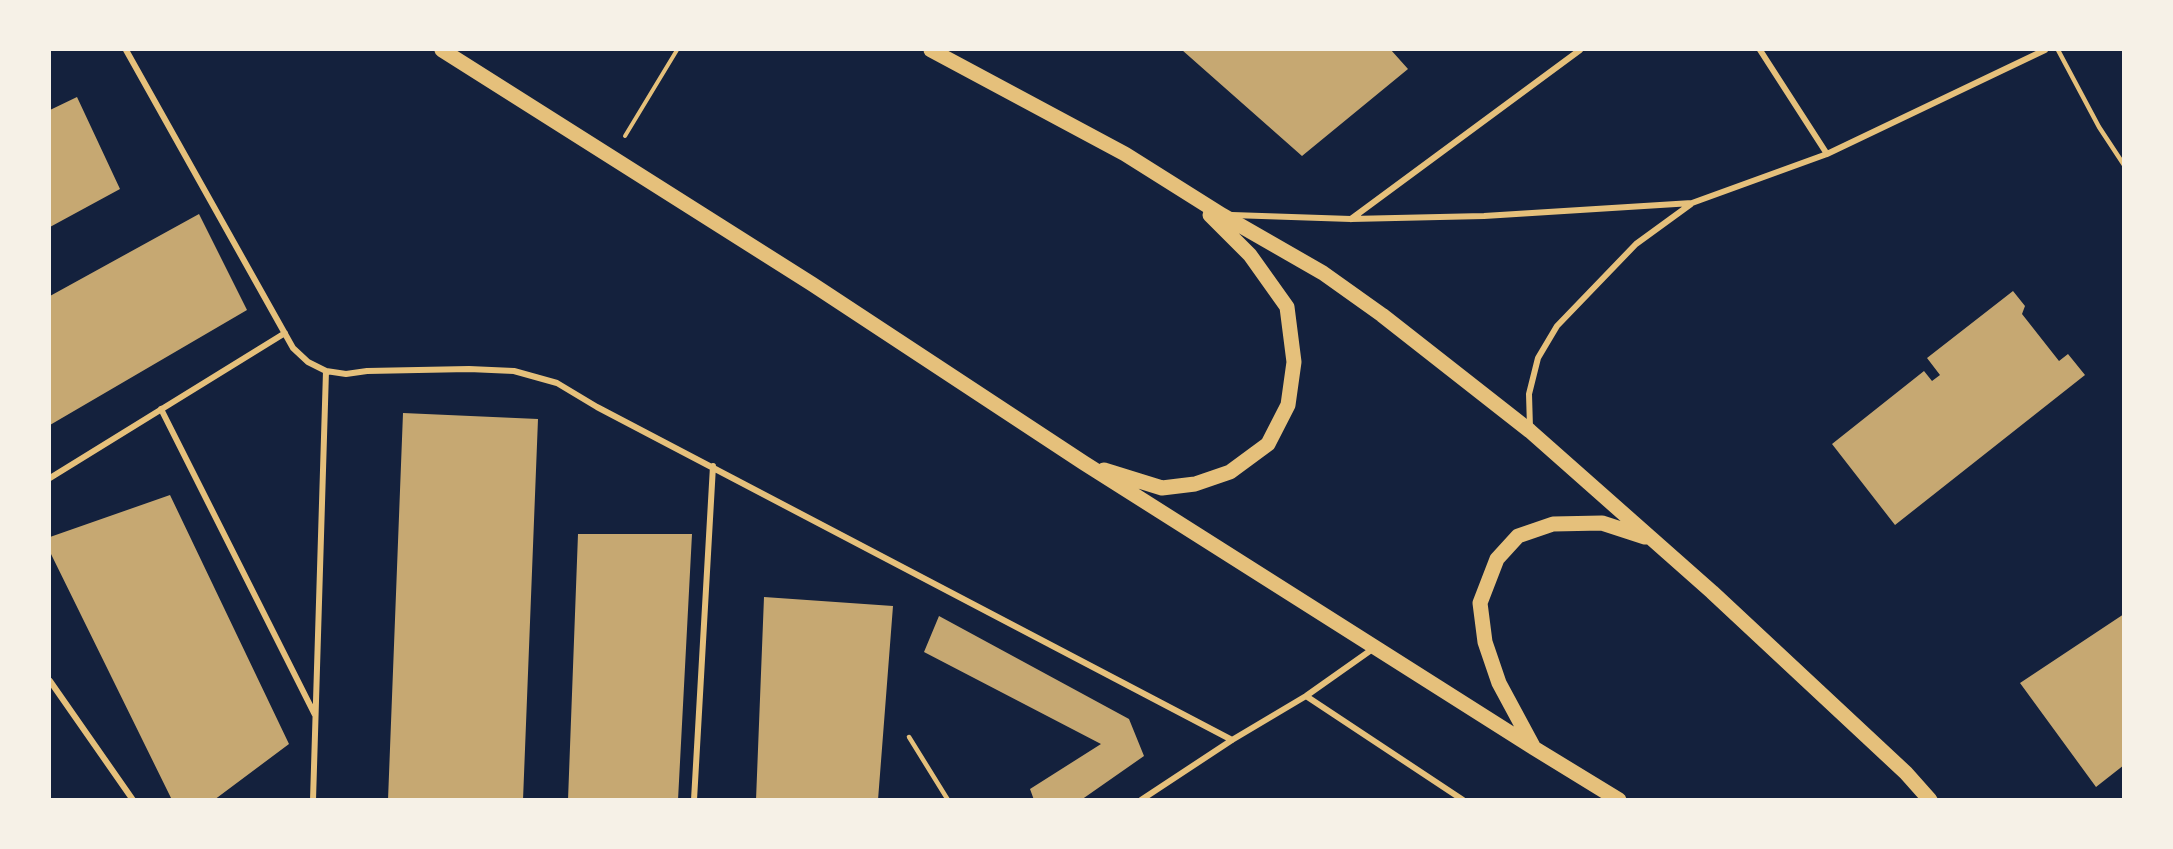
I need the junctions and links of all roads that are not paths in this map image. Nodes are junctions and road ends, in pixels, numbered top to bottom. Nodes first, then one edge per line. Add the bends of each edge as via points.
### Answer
1 (126, 50) edge
2 (442, 50) edge
3 (931, 50) edge
4 (1580, 50) edge
5 (1760, 50) edge
6 (2045, 50) edge
7 (2058, 50) edge
8 (1827, 154) junction
9 (2124, 165) edge
10 (1192, 196) junction
11 (1692, 203) junction
12 (1222, 215) junction
13 (1351, 219) junction
14 (285, 333) junction
15 (326, 371) junction
16 (162, 409) junction
17 (1530, 431) junction
18 (1084, 464) junction
19 (713, 466) junction
20 (50, 478) edge
21 (1651, 539) junction
22 (1374, 648) junction
23 (50, 681) edge
24 (1306, 696) junction
25 (315, 715) junction
26 (909, 737) dead end
27 (1232, 740) junction
28 (1534, 748) junction
29 (133, 800) edge
30 (313, 800) edge
31 (694, 800) edge
32 (948, 800) edge
33 (1141, 800) edge
34 (1463, 800) edge
35 (1619, 800) edge
36 (1930, 800) edge

1 - 14 street
2 - 18 main road via 812,284
3 - 10 main road via 1125,154
4 - 13 street
5 - 8 street
6 - 8 street
7 - 9 lane
8 - 11 street
10 - 12 main road
10 - 18 main road via 1250,255 1287,307 1294,362 1288,405 1268,444 1230,472 1195,484 1162,488
11 - 13 street via 1484,216
11 - 17 street via 1636,244 1557,326 1538,358 1529,394
12 - 13 street
12 - 17 main road via 1323,273
14 - 15 street via 293,348 308,362
14 - 16 street
15 - 19 street via 514,371 557,383
15 - 25 street
16 - 20 street
16 - 25 street
17 - 21 main road
18 - 22 main road
19 - 27 street
19 - 31 street
21 - 28 main road via 1602,523 1553,524 1518,536 1497,559 1480,603 1485,642 1499,683
21 - 36 main road via 1906,773
22 - 24 street
22 - 28 main road
23 - 29 street
24 - 27 street
24 - 34 street
25 - 30 street
26 - 32 lane
27 - 33 street
28 - 35 main road

